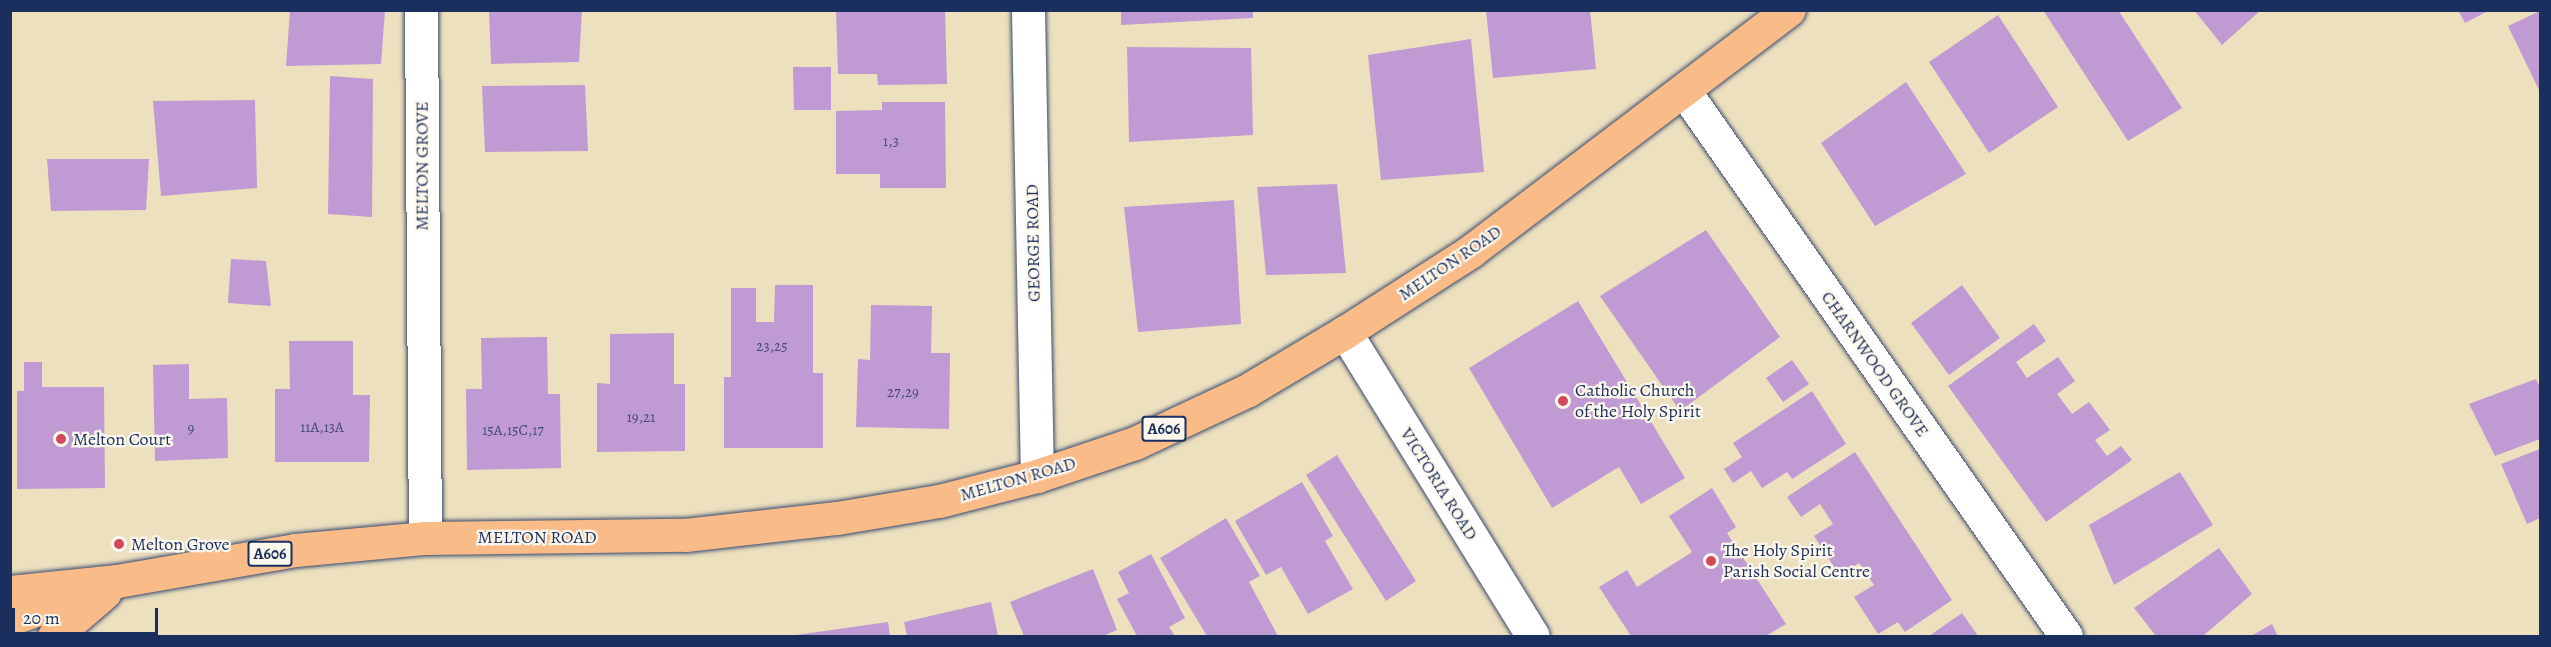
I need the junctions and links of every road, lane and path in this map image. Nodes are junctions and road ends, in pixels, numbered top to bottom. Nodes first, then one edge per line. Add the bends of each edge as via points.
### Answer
1 (421, 10) edge
2 (1028, 10) edge
3 (1789, 10) edge
4 (1685, 92) junction
5 (1345, 332) junction
6 (1037, 476) junction
7 (425, 538) junction
8 (117, 581) junction
9 (10, 592) edge
10 (10, 619) edge
11 (54, 636) edge
12 (1533, 636) edge
13 (2066, 636) edge

1 - 7 street, MELTON GROVE
2 - 6 street, GEORGE ROAD
3 - 4 main road, MELTON ROAD / A606
4 - 5 main road, MELTON ROAD / A606 via 1471,251
4 - 13 street, CHARNWOOD GROVE
5 - 6 main road, MELTON ROAD / A606 via 1248,390 1136,442
5 - 12 street, VICTORIA ROAD
6 - 7 main road, MELTON ROAD / A606 via 939,501 837,518 685,535
7 - 8 main road, MELTON ROAD / A606 via 295,550
8 - 9 main road, MELTON ROAD / A606
8 - 10 main road, MELTON ROAD / A606
8 - 11 main road

